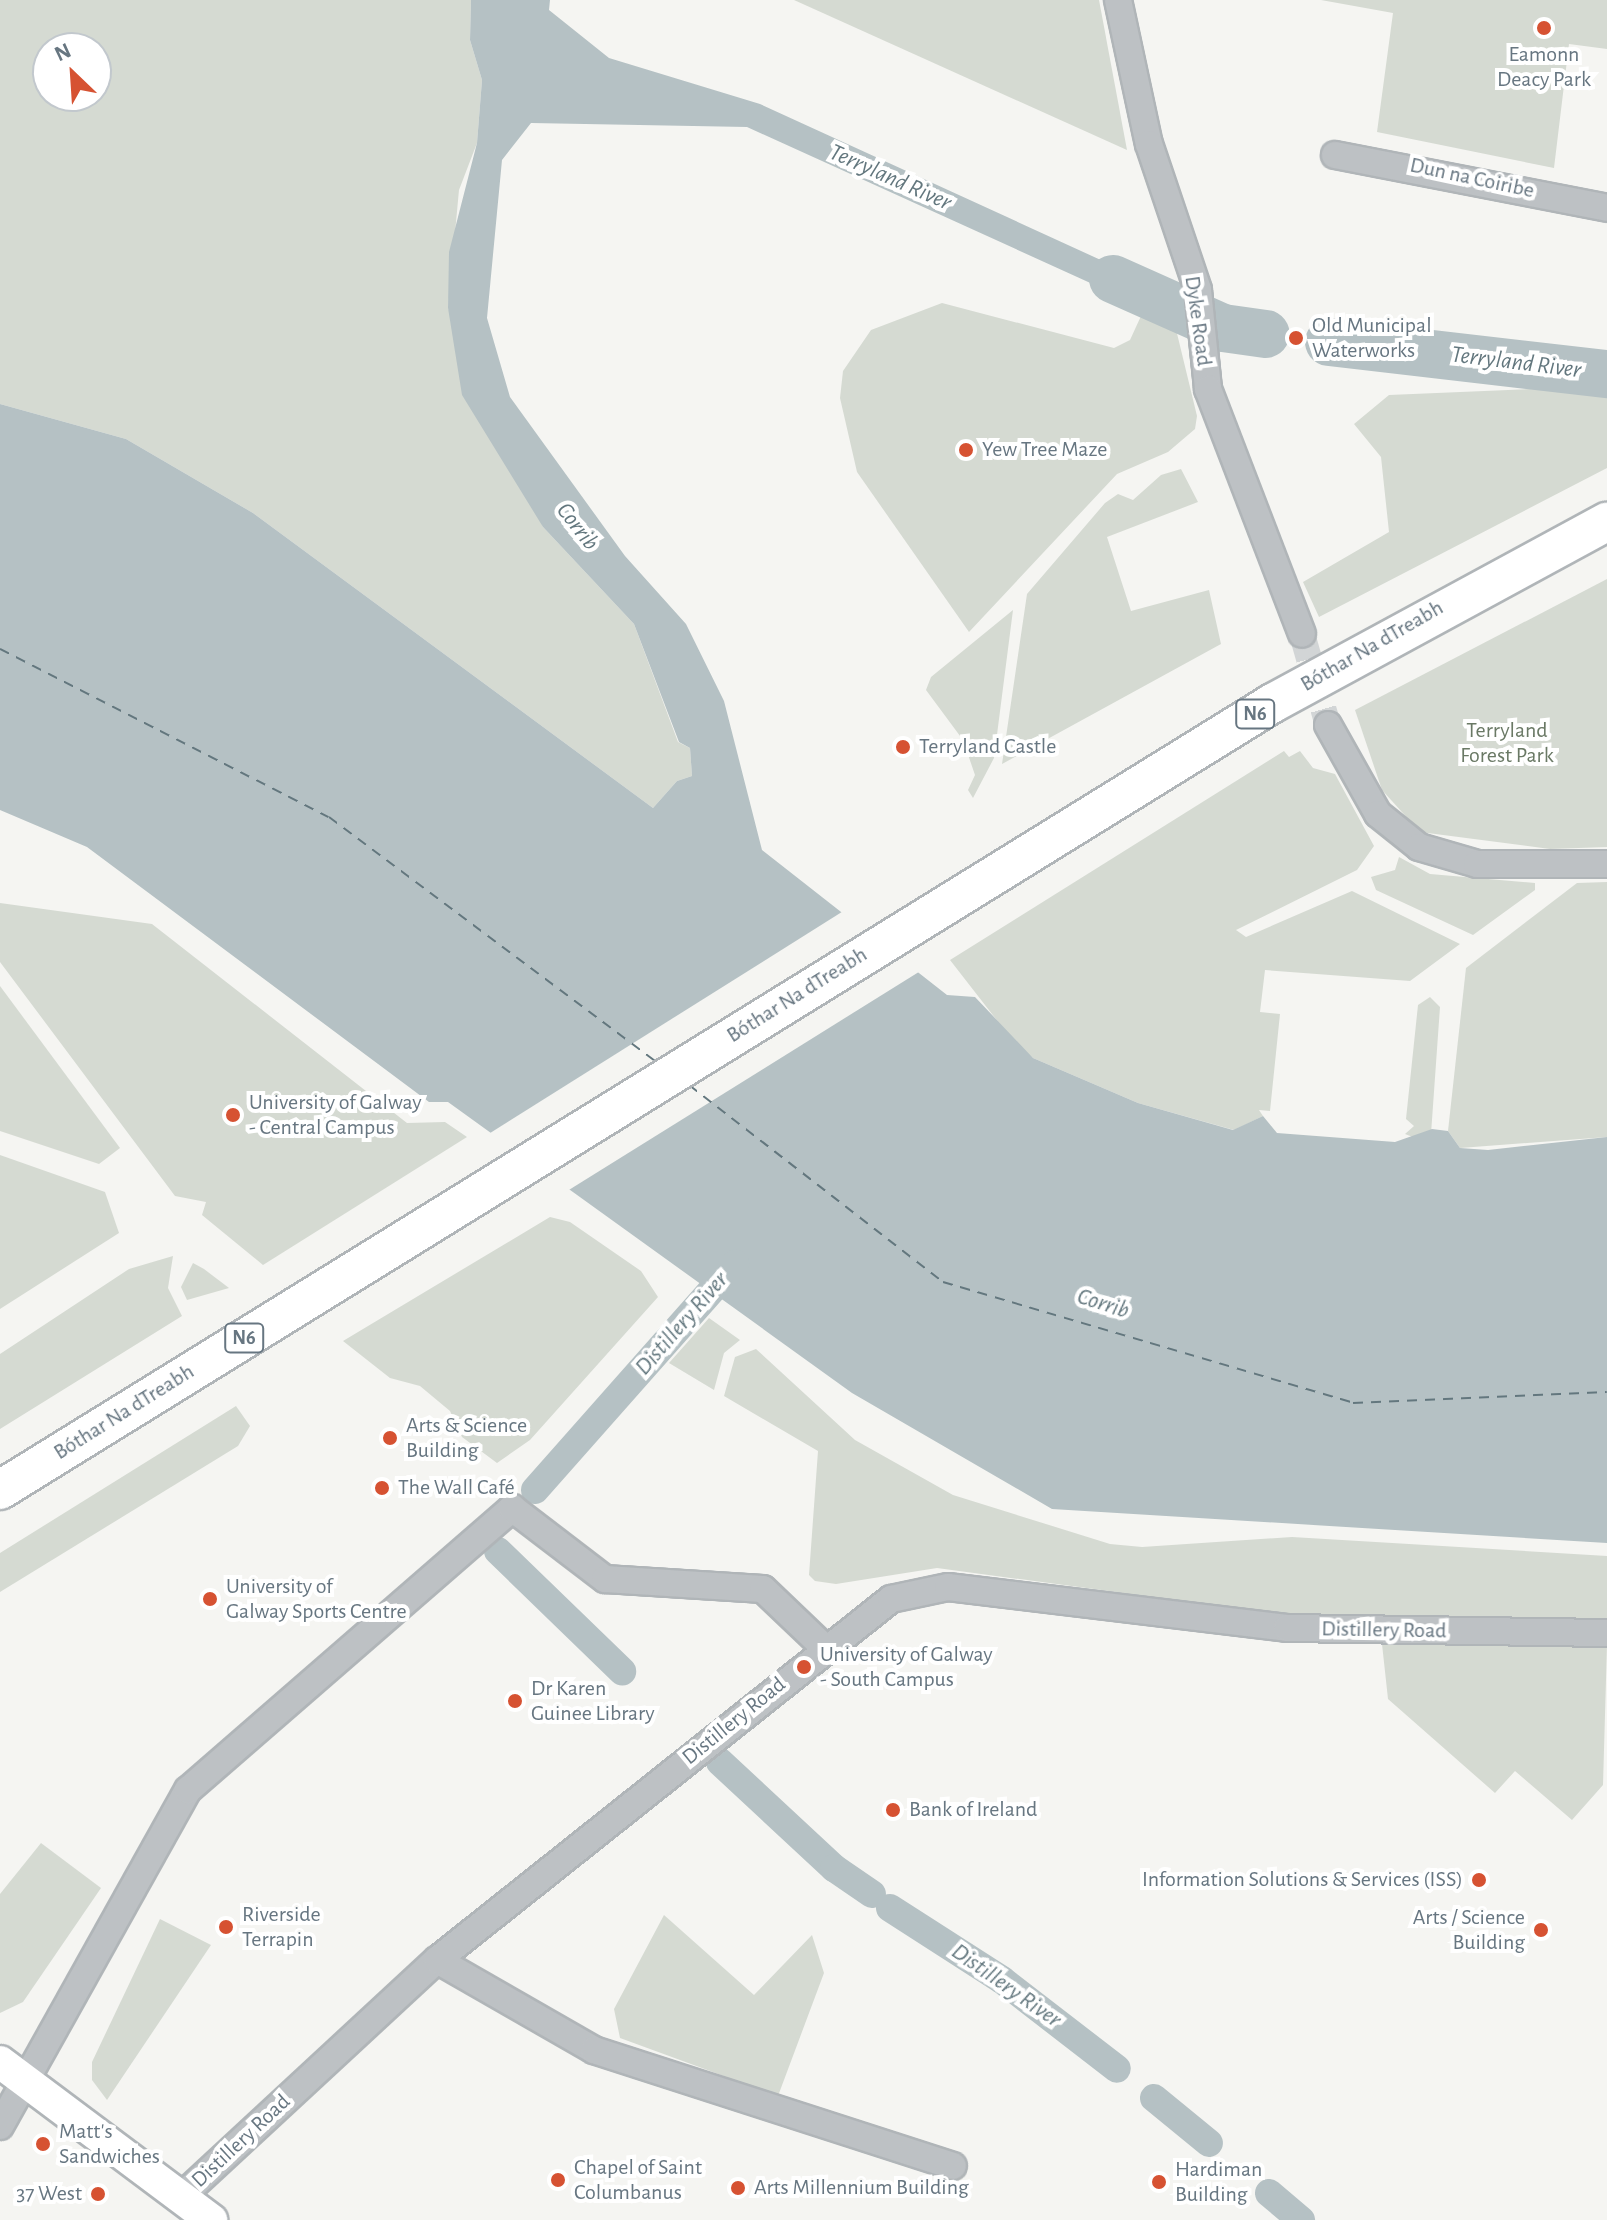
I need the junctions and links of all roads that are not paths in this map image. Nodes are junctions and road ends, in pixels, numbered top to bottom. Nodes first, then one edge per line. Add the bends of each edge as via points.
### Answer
1 (1118, 0) edge
2 (1335, 155) dead end
3 (1607, 208) edge
4 (1607, 522) edge
5 (1302, 634) tunnel mouth
6 (1328, 725) tunnel mouth
7 (1607, 864) edge
8 (0, 1490) edge
9 (1607, 1633) edge
10 (825, 1648) junction
11 (437, 1960) junction
12 (0, 2062) edge
13 (31, 2080) junction
14 (0, 2126) edge
15 (953, 2166) dead end
16 (183, 2195) junction
17 (211, 2220) edge

1 - 5 street, Dyke Road via 1149,144 1198,290 1208,389
2 - 3 street, Dun na Coiribe
4 - 8 highway, Bóthar Na dTreabh / N6 via 1273,703
6 - 7 street via 1378,814 1419,847 1477,864
9 - 10 street, Distillery Road via 1287,1628 928,1587 891,1599
10 - 11 street, Distillery Road
10 - 13 street via 763,1589 605,1579 512,1508 206,1768 167,1822
11 - 15 street via 594,2050
11 - 16 street, Distillery Road
12 - 13 main road
13 - 14 street
13 - 16 main road
16 - 17 main road

